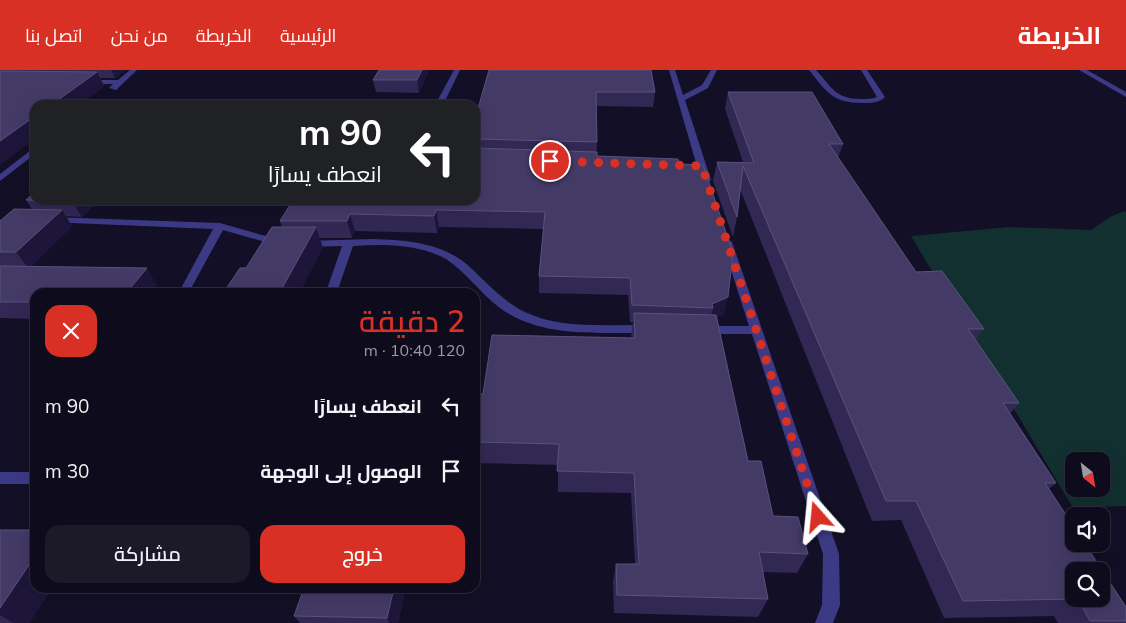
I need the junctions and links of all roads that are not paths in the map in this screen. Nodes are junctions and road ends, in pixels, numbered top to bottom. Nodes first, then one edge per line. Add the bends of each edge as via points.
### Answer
1 (134, 70) edge
2 (457, 70) edge
3 (672, 70) edge
4 (714, 70) edge
5 (812, 70) edge
6 (864, 70) edge
7 (1082, 70) edge
8 (80, 82) edge
9 (119, 82) junction
10 (1126, 95) edge
11 (98, 100) edge
12 (441, 100) edge
13 (680, 100) junction
14 (30, 154) edge
15 (0, 178) edge
16 (711, 193) edge
17 (38, 220) edge
18 (220, 226) junction
19 (723, 230) edge
20 (348, 244) junction
21 (186, 288) edge
22 (332, 288) edge
23 (660, 329) edge
24 (689, 330) edge
25 (756, 330) junction
26 (0, 478) edge
27 (30, 478) edge
28 (824, 623) edge

1 - 9 street
2 - 12 street
3 - 13 street
4 - 13 street via 705,86
5 - 6 street via 839,100 877,101 881,97
7 - 10 street
8 - 9 street
9 - 11 street
13 - 16 street via 697,166
14 - 15 street
17 - 18 street
18 - 20 street via 279,243
18 - 21 street
19 - 25 street
20 - 22 street
20 - 23 street via 396,243 442,253 463,266 504,305 527,319 543,323
24 - 25 street
25 - 28 street via 831,554 831,604
26 - 27 street

